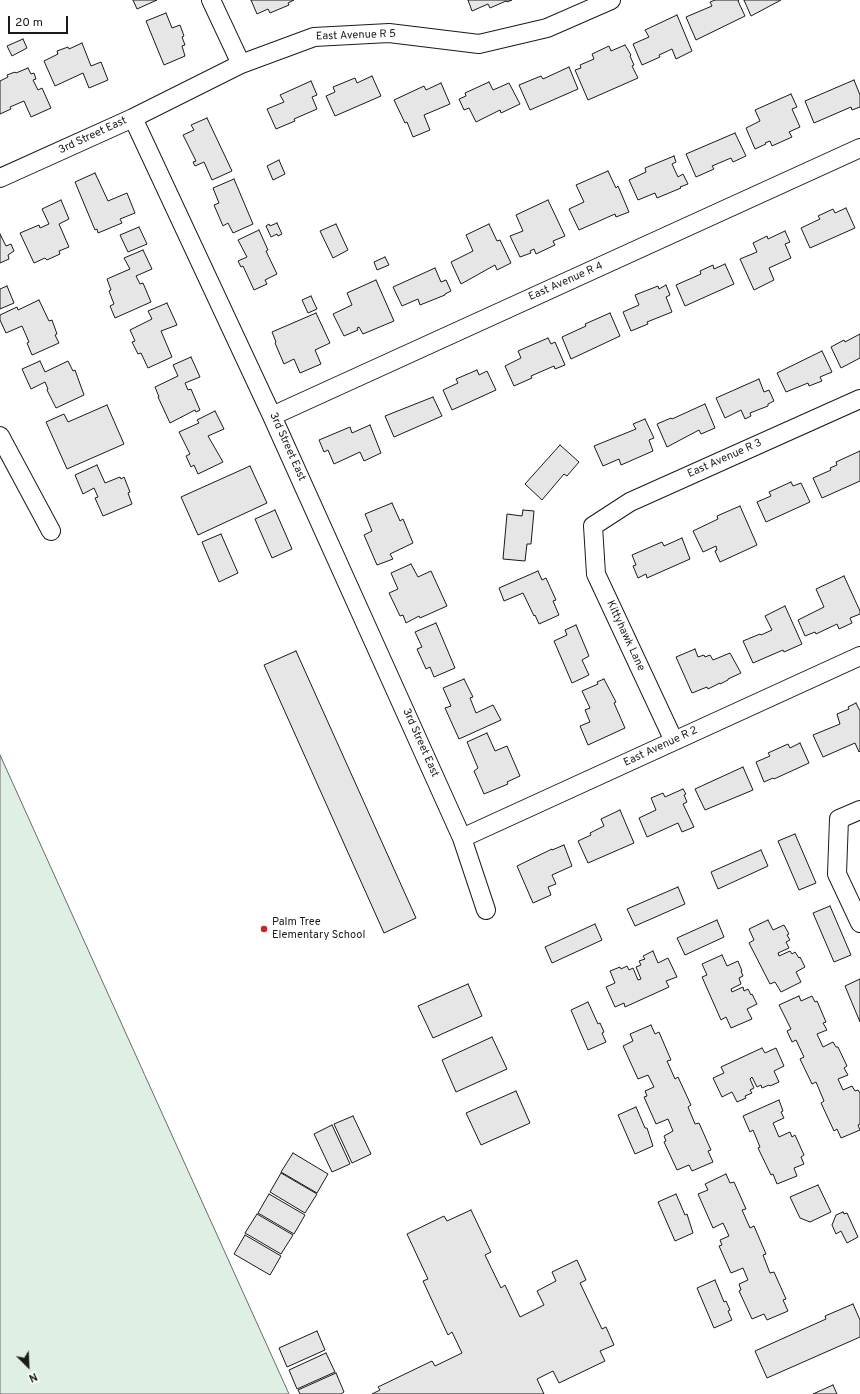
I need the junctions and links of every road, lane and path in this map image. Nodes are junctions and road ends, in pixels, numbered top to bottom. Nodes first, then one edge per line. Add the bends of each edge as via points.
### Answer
1 (211, 0) edge
2 (611, 0) edge
3 (242, 64) junction
4 (134, 118) junction
5 (860, 148) edge
6 (3, 177) edge
7 (860, 399) edge
8 (272, 416) junction
9 (0, 438) edge
10 (593, 526) joint
11 (51, 531) dead end
12 (860, 656) edge
13 (674, 741) junction
14 (860, 810) edge
15 (462, 838) junction
16 (486, 910) dead end
17 (860, 922) edge

1 - 3 street
2 - 3 street, East Avenue R 5 via 547,28 479,44 390,33 314,37
3 - 4 street, East Avenue R 5
4 - 6 street, 3rd Street East
4 - 8 street, 3rd Street East
5 - 8 street, East Avenue R 4
7 - 10 street, East Avenue R 3 via 630,502
8 - 15 street, 3rd Street East
9 - 11 street
10 - 13 street, Kittyhawk Lane via 596,574
12 - 13 street, East Avenue R 2
13 - 15 street, East Avenue R 2
14 - 17 street via 839,819 837,874
15 - 16 street, 3rd Street East

